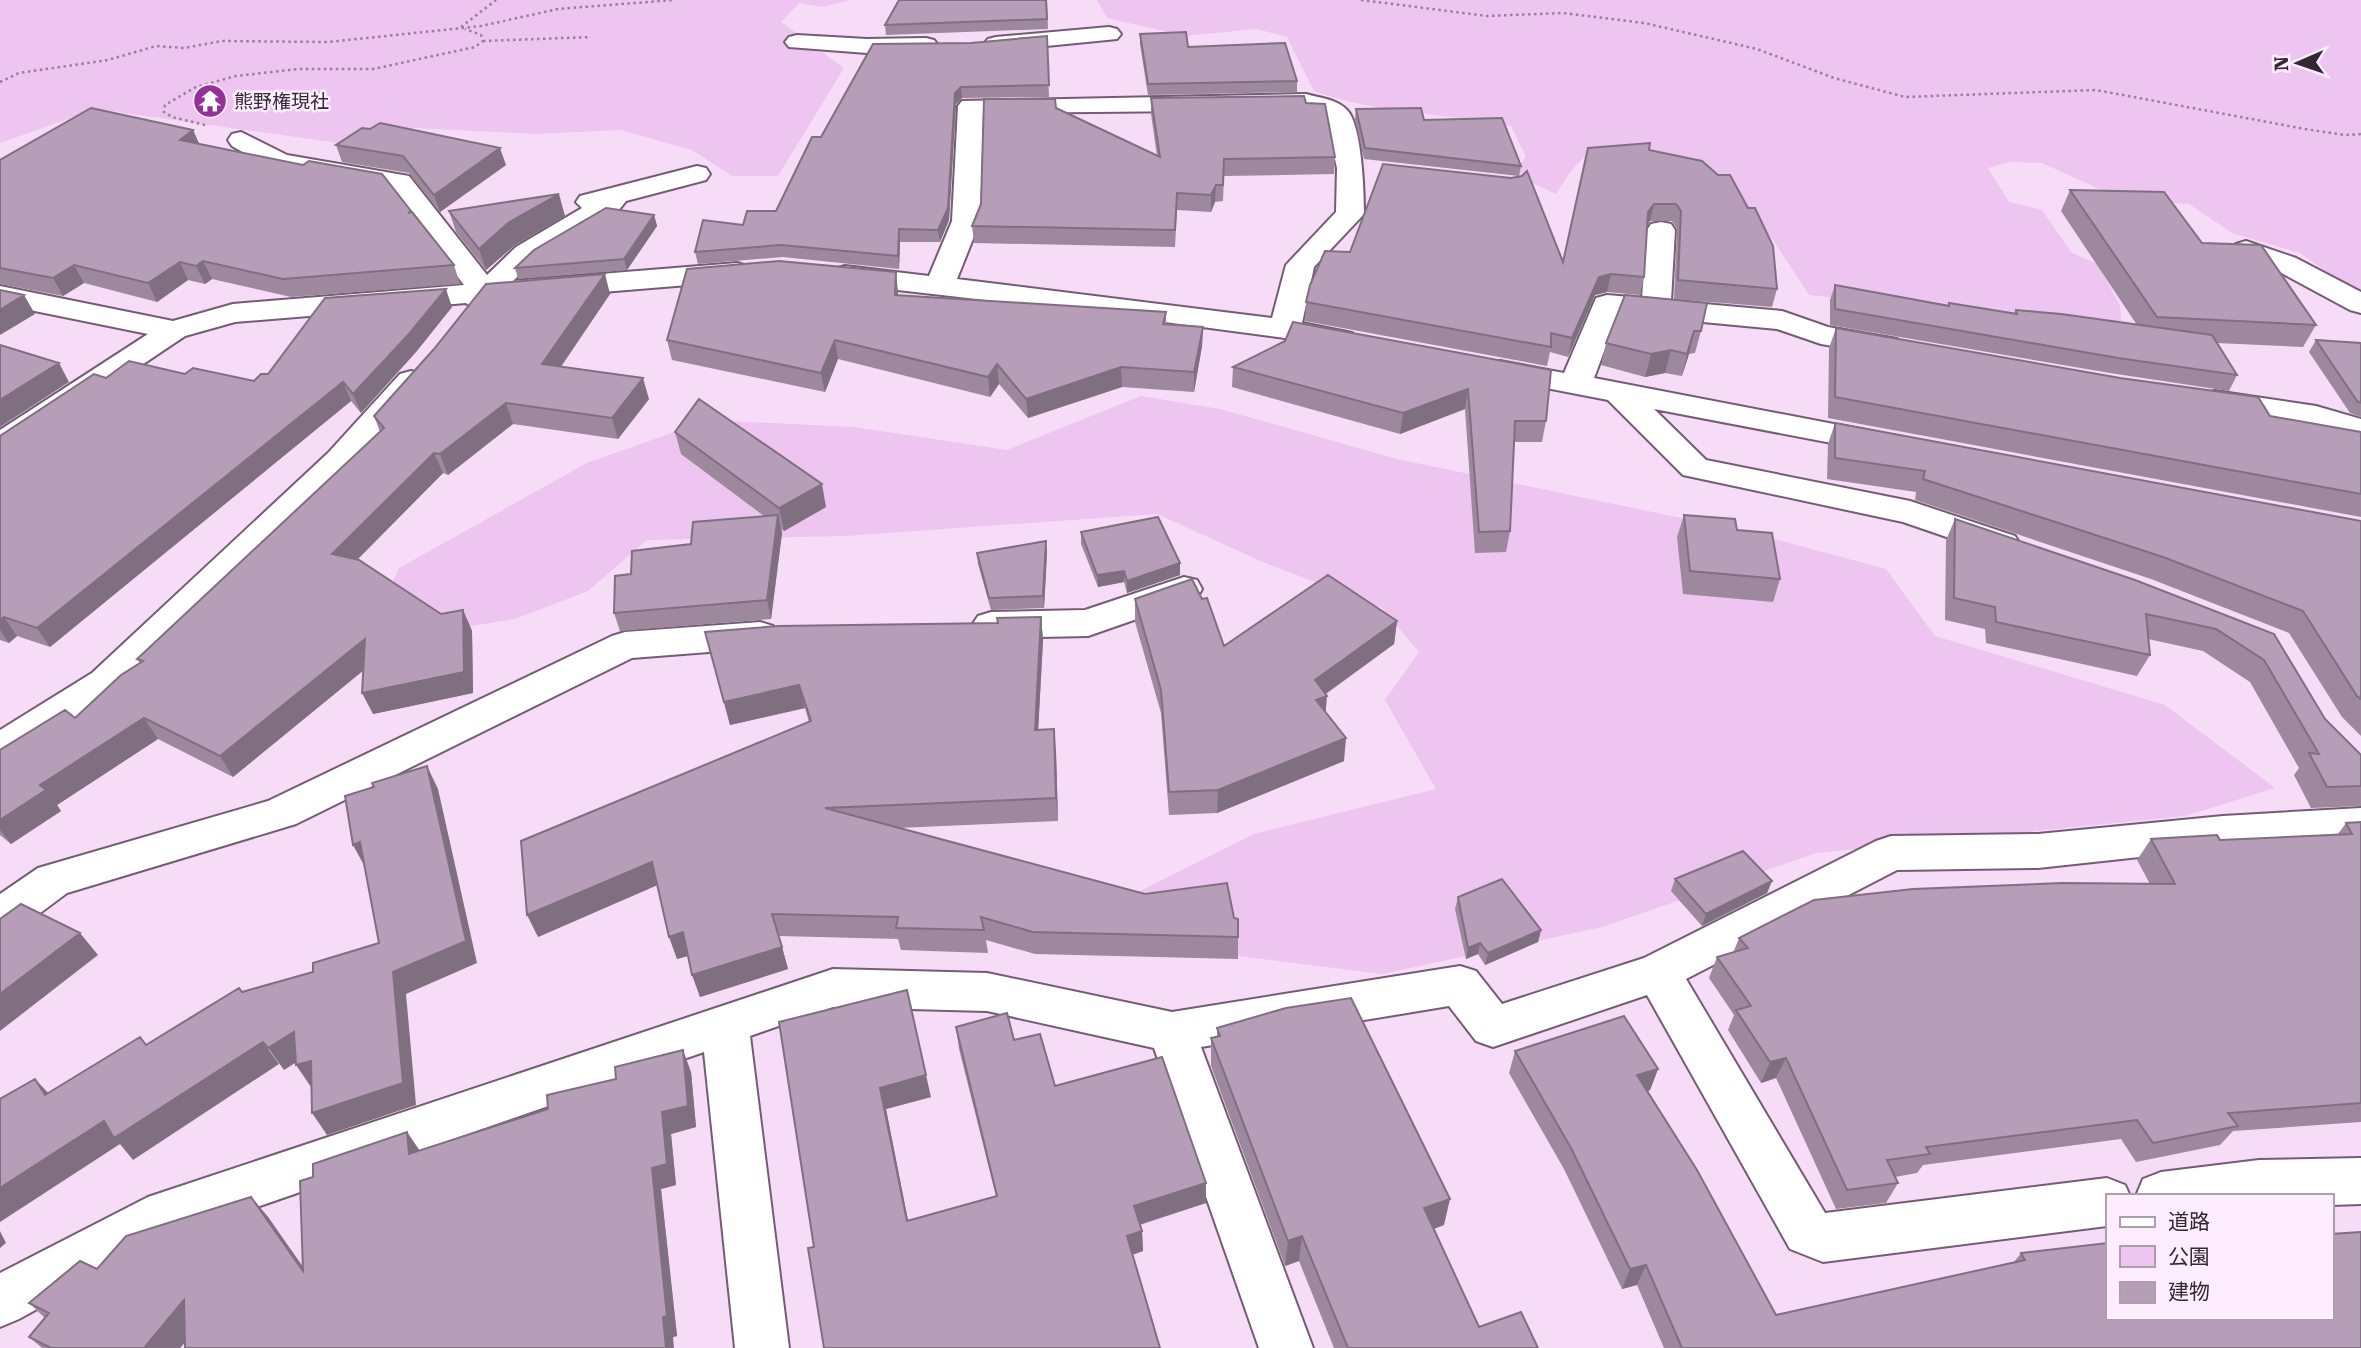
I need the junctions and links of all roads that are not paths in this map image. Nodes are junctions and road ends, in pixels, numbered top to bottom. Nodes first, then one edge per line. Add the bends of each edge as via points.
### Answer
1 (1109, 34) dead end
2 (797, 42) dead end
3 (946, 45) edge
4 (972, 45) edge
5 (241, 140) dead end
6 (697, 174) dead end
7 (615, 197) junction
8 (548, 208) edge
9 (460, 219) edge
10 (433, 226) junction
11 (1661, 230) dead end
12 (2246, 250) edge
13 (769, 270) edge
14 (822, 273) edge
15 (940, 284) junction
16 (484, 291) junction
17 (0, 295) edge
18 (2361, 304) edge
19 (1656, 307) junction
20 (1285, 329) junction
21 (174, 330) junction
22 (453, 331) edge
23 (1373, 346) edge
24 (1909, 350) edge
25 (429, 361) edge
26 (1474, 365) edge
27 (1576, 383) junction
28 (1616, 390) junction
29 (2185, 396) edge
30 (2361, 430) edge
31 (0, 445) edge
32 (1919, 450) edge
33 (2036, 555) edge
34 (1194, 585) edge
35 (952, 626) edge
36 (789, 633) edge
37 (0, 748) edge
38 (2361, 824) edge
39 (0, 918) edge
40 (1658, 972) junction
41 (725, 1026) junction
42 (1172, 1032) junction
43 (2361, 1181) edge
44 (2177, 1194) edge
45 (2106, 1202) edge
46 (0, 1301) edge
47 (762, 1348) edge
48 (1286, 1348) edge

1 - 4 street
2 - 3 street
5 - 10 street via 280,162 399,182
6 - 7 street
7 - 8 street
7 - 16 street via 526,253
9 - 10 street
10 - 16 street
11 - 19 street
12 - 18 street via 2287,264
13 - 16 street
14 - 15 street
15 - 20 street
15 - 20 street via 966,221 971,94 1306,102 1338,115 1364,169 1350,214 1300,265
16 - 21 street via 233,313
16 - 22 street
17 - 21 street
19 - 24 street via 1782,320 1821,335
19 - 27 street via 1607,304
20 - 23 street
21 - 31 street
25 - 37 street via 340,460 106,683
26 - 27 street
27 - 28 street
28 - 32 street
28 - 33 street via 1695,468 1910,512
29 - 30 street via 2316,416
34 - 35 street via 1088,623
36 - 39 street via 625,645 281,813 53,880
38 - 40 street via 2223,832 2038,851 1891,853
40 - 42 street via 1493,1027 1460,985
40 - 45 street via 1808,1232 1822,1238
41 - 42 street via 833,988 988,992
41 - 46 street via 148,1221
41 - 47 street
42 - 48 street
43 - 44 street via 2259,1184

